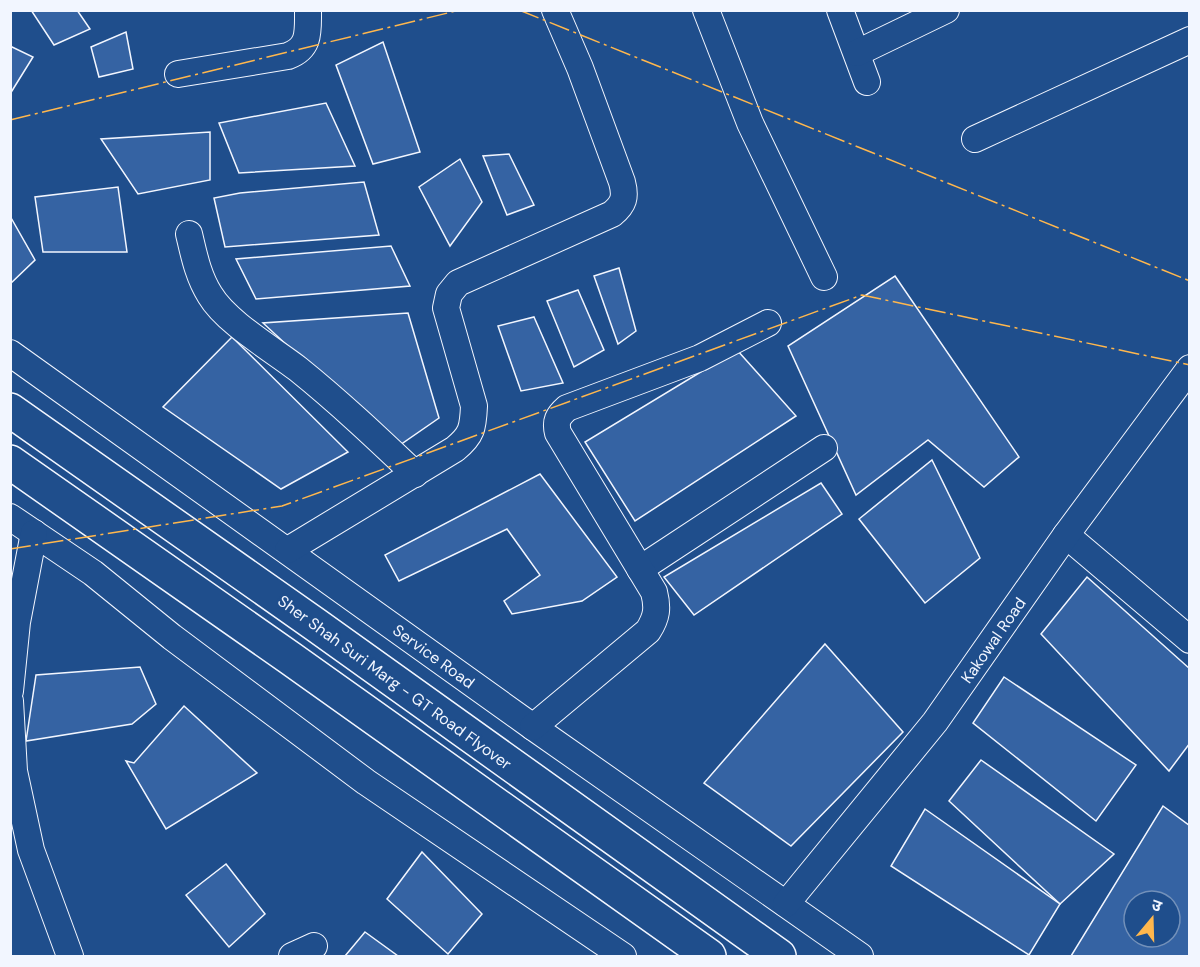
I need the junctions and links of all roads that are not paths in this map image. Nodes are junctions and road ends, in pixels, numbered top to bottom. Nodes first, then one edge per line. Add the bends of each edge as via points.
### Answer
1 (308, 10) edge
2 (555, 10) edge
3 (706, 10) edge
4 (840, 10) edge
5 (946, 10) edge
6 (1190, 40) edge
7 (856, 53) junction
8 (178, 74) dead end
9 (867, 82) dead end
10 (975, 139) dead end
11 (189, 234) dead end
12 (824, 277) dead end
13 (768, 323) dead end
14 (10, 353) edge
15 (1190, 368) edge
16 (10, 410) edge
17 (824, 448) dead end
18 (10, 462) edge
19 (415, 474) junction
20 (10, 517) edge
21 (34, 533) junction
22 (1066, 535) junction
23 (288, 550) junction
24 (640, 569) junction
25 (1190, 640) edge
26 (10, 691) edge
27 (10, 701) edge
28 (533, 727) junction
29 (786, 904) junction
30 (69, 957) edge
31 (623, 957) edge
32 (709, 957) edge
33 (779, 957) edge
34 (860, 957) edge

1 - 8 street via 305,43 298,53
2 - 19 street via 625,195 612,214 458,283 449,294 446,308 474,406 474,423 468,438
3 - 12 street via 750,123
4 - 7 street
5 - 7 street
6 - 10 street
7 - 9 street
11 - 19 street via 198,271 211,297 233,320 346,409
13 - 24 street via 700,358 567,408 559,415 558,433
14 - 23 street, Service Road
15 - 22 street, Kakowal Road
16 - 33 highway, Sher Shah Suri Marg - GT Road Flyover
17 - 24 street
18 - 32 highway
19 - 23 street
20 - 21 street
21 - 26 street via 17,622
21 - 31 street via 93,573 366,782
22 - 25 street
22 - 29 street, Kakowal Road via 935,722
23 - 28 street, Service Road
24 - 28 street via 658,606 648,631
27 - 30 street via 14,771 31,850
28 - 29 street, Service Road
29 - 34 street, Service Road

